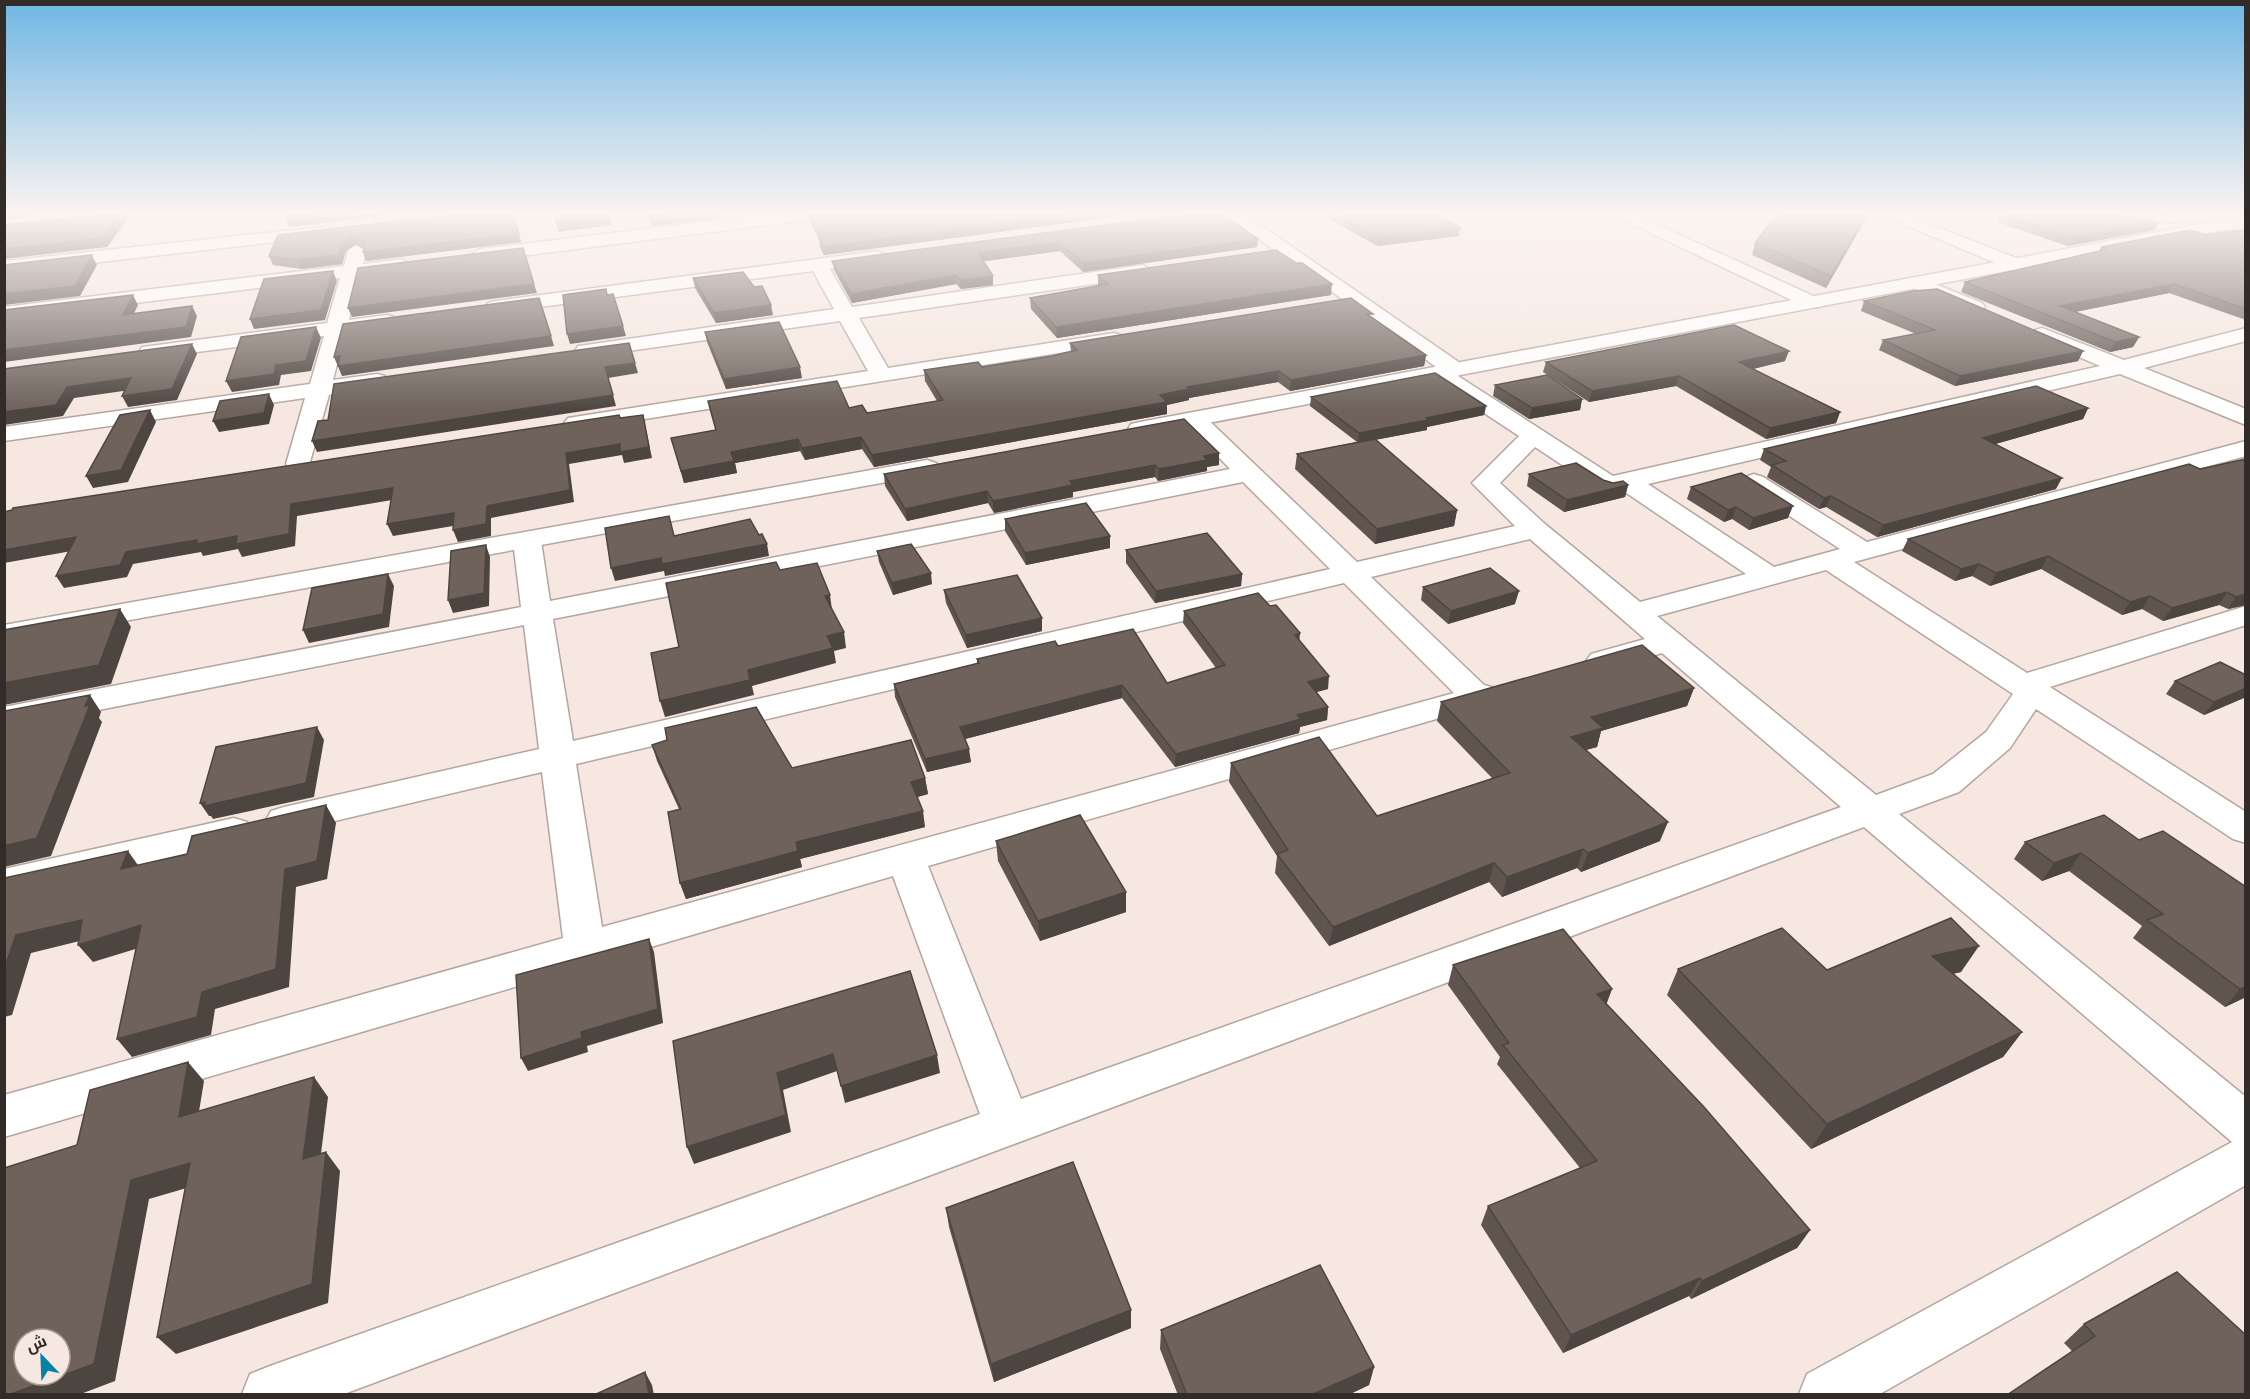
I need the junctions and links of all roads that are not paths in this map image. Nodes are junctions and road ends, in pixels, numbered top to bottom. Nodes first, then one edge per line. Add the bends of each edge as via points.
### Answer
1 (275, 280) edge
2 (349, 280) edge
3 (696, 280) edge
4 (826, 280) edge
5 (1077, 280) edge
6 (1328, 280) edge
7 (1763, 280) edge
8 (1936, 280) edge
9 (1918, 284) junction
10 (1356, 299) junction
11 (1813, 303) junction
12 (1321, 305) edge
13 (476, 310) edge
14 (4, 313) edge
15 (844, 314) junction
16 (1994, 314) edge
17 (406, 319) edge
18 (336, 328) junction
19 (2026, 328) edge
20 (2246, 334) edge
21 (1136, 335) edge
22 (564, 354) edge
23 (129, 355) edge
24 (2123, 367) junction
25 (1447, 372) junction
26 (882, 376) junction
27 (401, 377) edge
28 (320, 389) junction
29 (2246, 418) edge
30 (1194, 419) junction
31 (555, 426) edge
32 (1119, 433) edge
33 (4, 434) edge
34 (1534, 435) junction
35 (2246, 448) edge
36 (1717, 459) junction
37 (322, 461) edge
38 (955, 463) edge
39 (299, 464) junction
40 (275, 468) edge
41 (1249, 473) junction
42 (1626, 481) junction
43 (1535, 530) junction
44 (527, 541) junction
45 (1862, 551) junction
46 (1829, 559) junction
47 (1351, 573) junction
48 (1770, 577) junction
49 (537, 613) junction
50 (1634, 613) junction
51 (2246, 615) edge
52 (4, 634) edge
53 (1668, 642) junction
54 (1567, 671) edge
55 (1522, 684) edge
56 (2032, 691) junction
57 (1477, 697) junction
58 (4, 718) edge
59 (557, 756) junction
60 (1871, 812) junction
61 (2246, 830) edge
62 (906, 859) junction
63 (4, 884) edge
64 (585, 948) junction
65 (4, 1116) edge
66 (1008, 1126) junction
67 (2246, 1126) edge
68 (2246, 1158) edge
69 (270, 1395) edge
70 (1827, 1395) edge

1 - 14 street
2 - 18 street
3 - 13 street
4 - 15 street
5 - 15 street
6 - 10 street
7 - 11 street
8 - 9 street
9 - 11 street
9 - 16 street
10 - 12 street
10 - 25 street
11 - 25 street
15 - 22 street
15 - 26 street
17 - 18 street
18 - 23 street
18 - 28 street
19 - 24 street
20 - 24 street
21 - 26 street
24 - 29 street
24 - 36 street
25 - 30 street
25 - 34 street
26 - 31 street
27 - 28 street
28 - 33 street
28 - 39 street
30 - 32 street
30 - 41 street
34 - 42 street via 1610,485
34 - 43 street via 1485,483
35 - 45 street
36 - 42 street
36 - 45 street
37 - 39 street
38 - 44 street
39 - 40 street
41 - 47 street
41 - 49 street
42 - 48 street
43 - 47 street
43 - 50 street
44 - 49 street
44 - 52 street
45 - 46 street
46 - 48 street
46 - 56 street
47 - 57 street
47 - 59 street
48 - 50 street
49 - 58 street
49 - 59 street
50 - 53 street
51 - 56 street via 2040,678
53 - 54 street
53 - 60 street
55 - 57 street
56 - 60 street via 1998,740 1946,783
56 - 61 street
57 - 62 street
59 - 63 street
59 - 64 street
60 - 66 street
60 - 67 street
62 - 64 street
62 - 66 street
64 - 65 street
66 - 69 street
68 - 70 street

